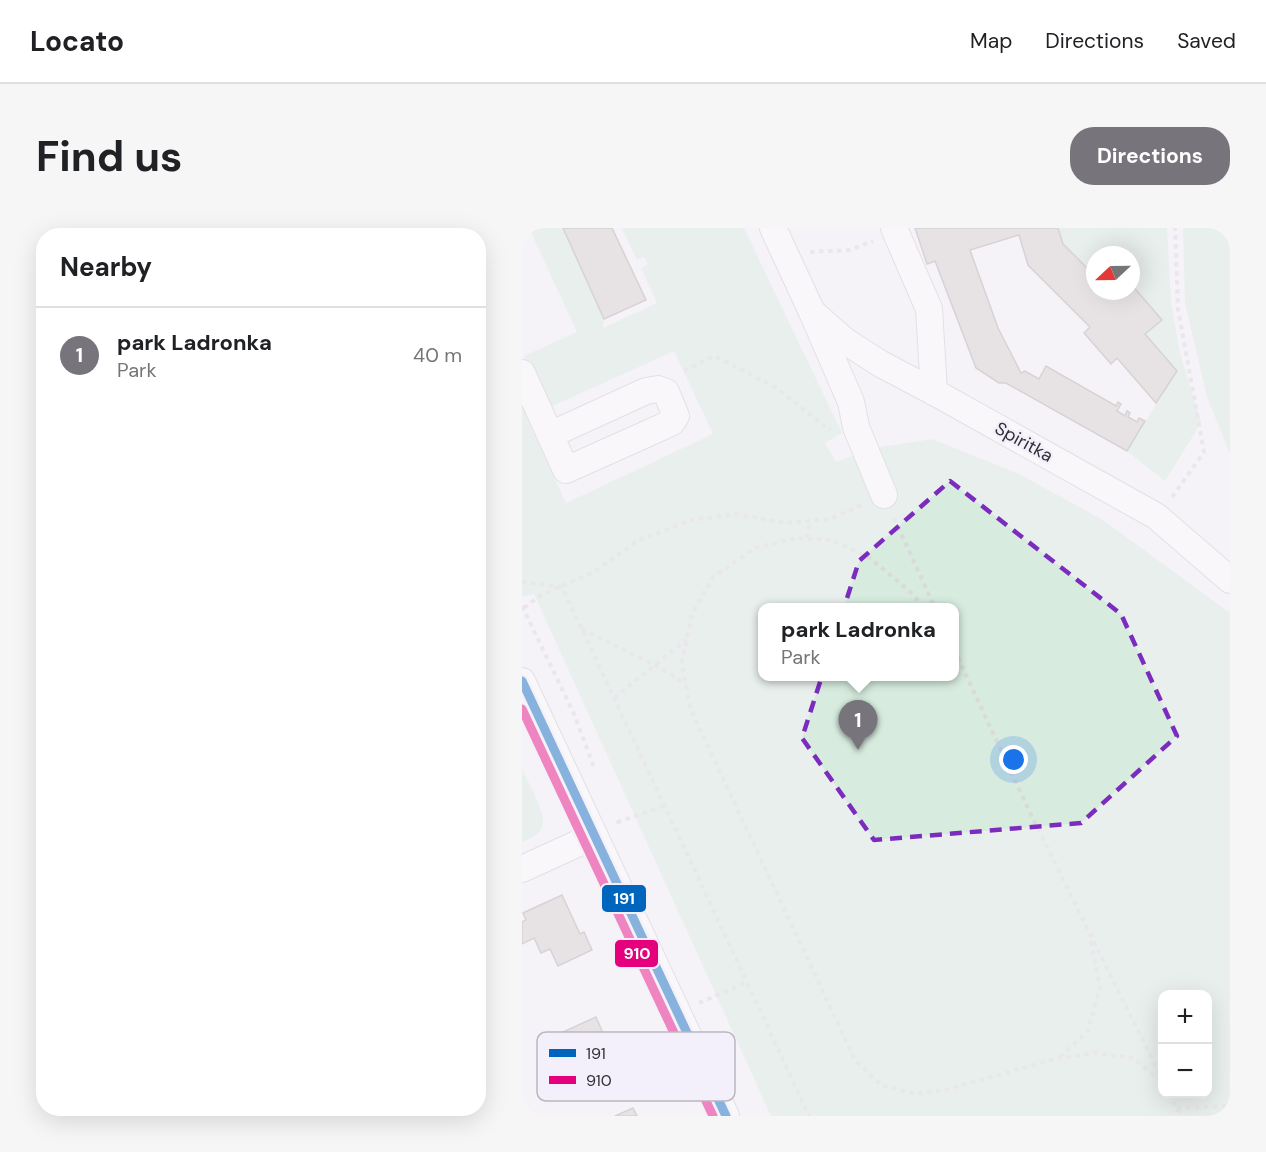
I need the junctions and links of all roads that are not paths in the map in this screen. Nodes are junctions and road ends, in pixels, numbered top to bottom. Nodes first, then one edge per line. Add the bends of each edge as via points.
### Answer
1 (773, 228) edge
2 (894, 228) edge
3 (812, 312) junction
4 (522, 373) edge
5 (934, 392) junction
6 (550, 435) dead end
7 (884, 495) road end
8 (1230, 580) edge
9 (522, 681) edge
10 (594, 836) junction
11 (522, 869) edge
12 (687, 1032) edge
13 (719, 1101) edge
14 (726, 1116) edge

1 - 3 street
2 - 5 street via 929,309
3 - 5 street, Spiritka via 845,341
3 - 7 street via 851,402 856,428
4 - 6 street
5 - 8 street, Spiritka via 1156,516
9 - 10 street
10 - 11 street
10 - 12 street
13 - 14 street

